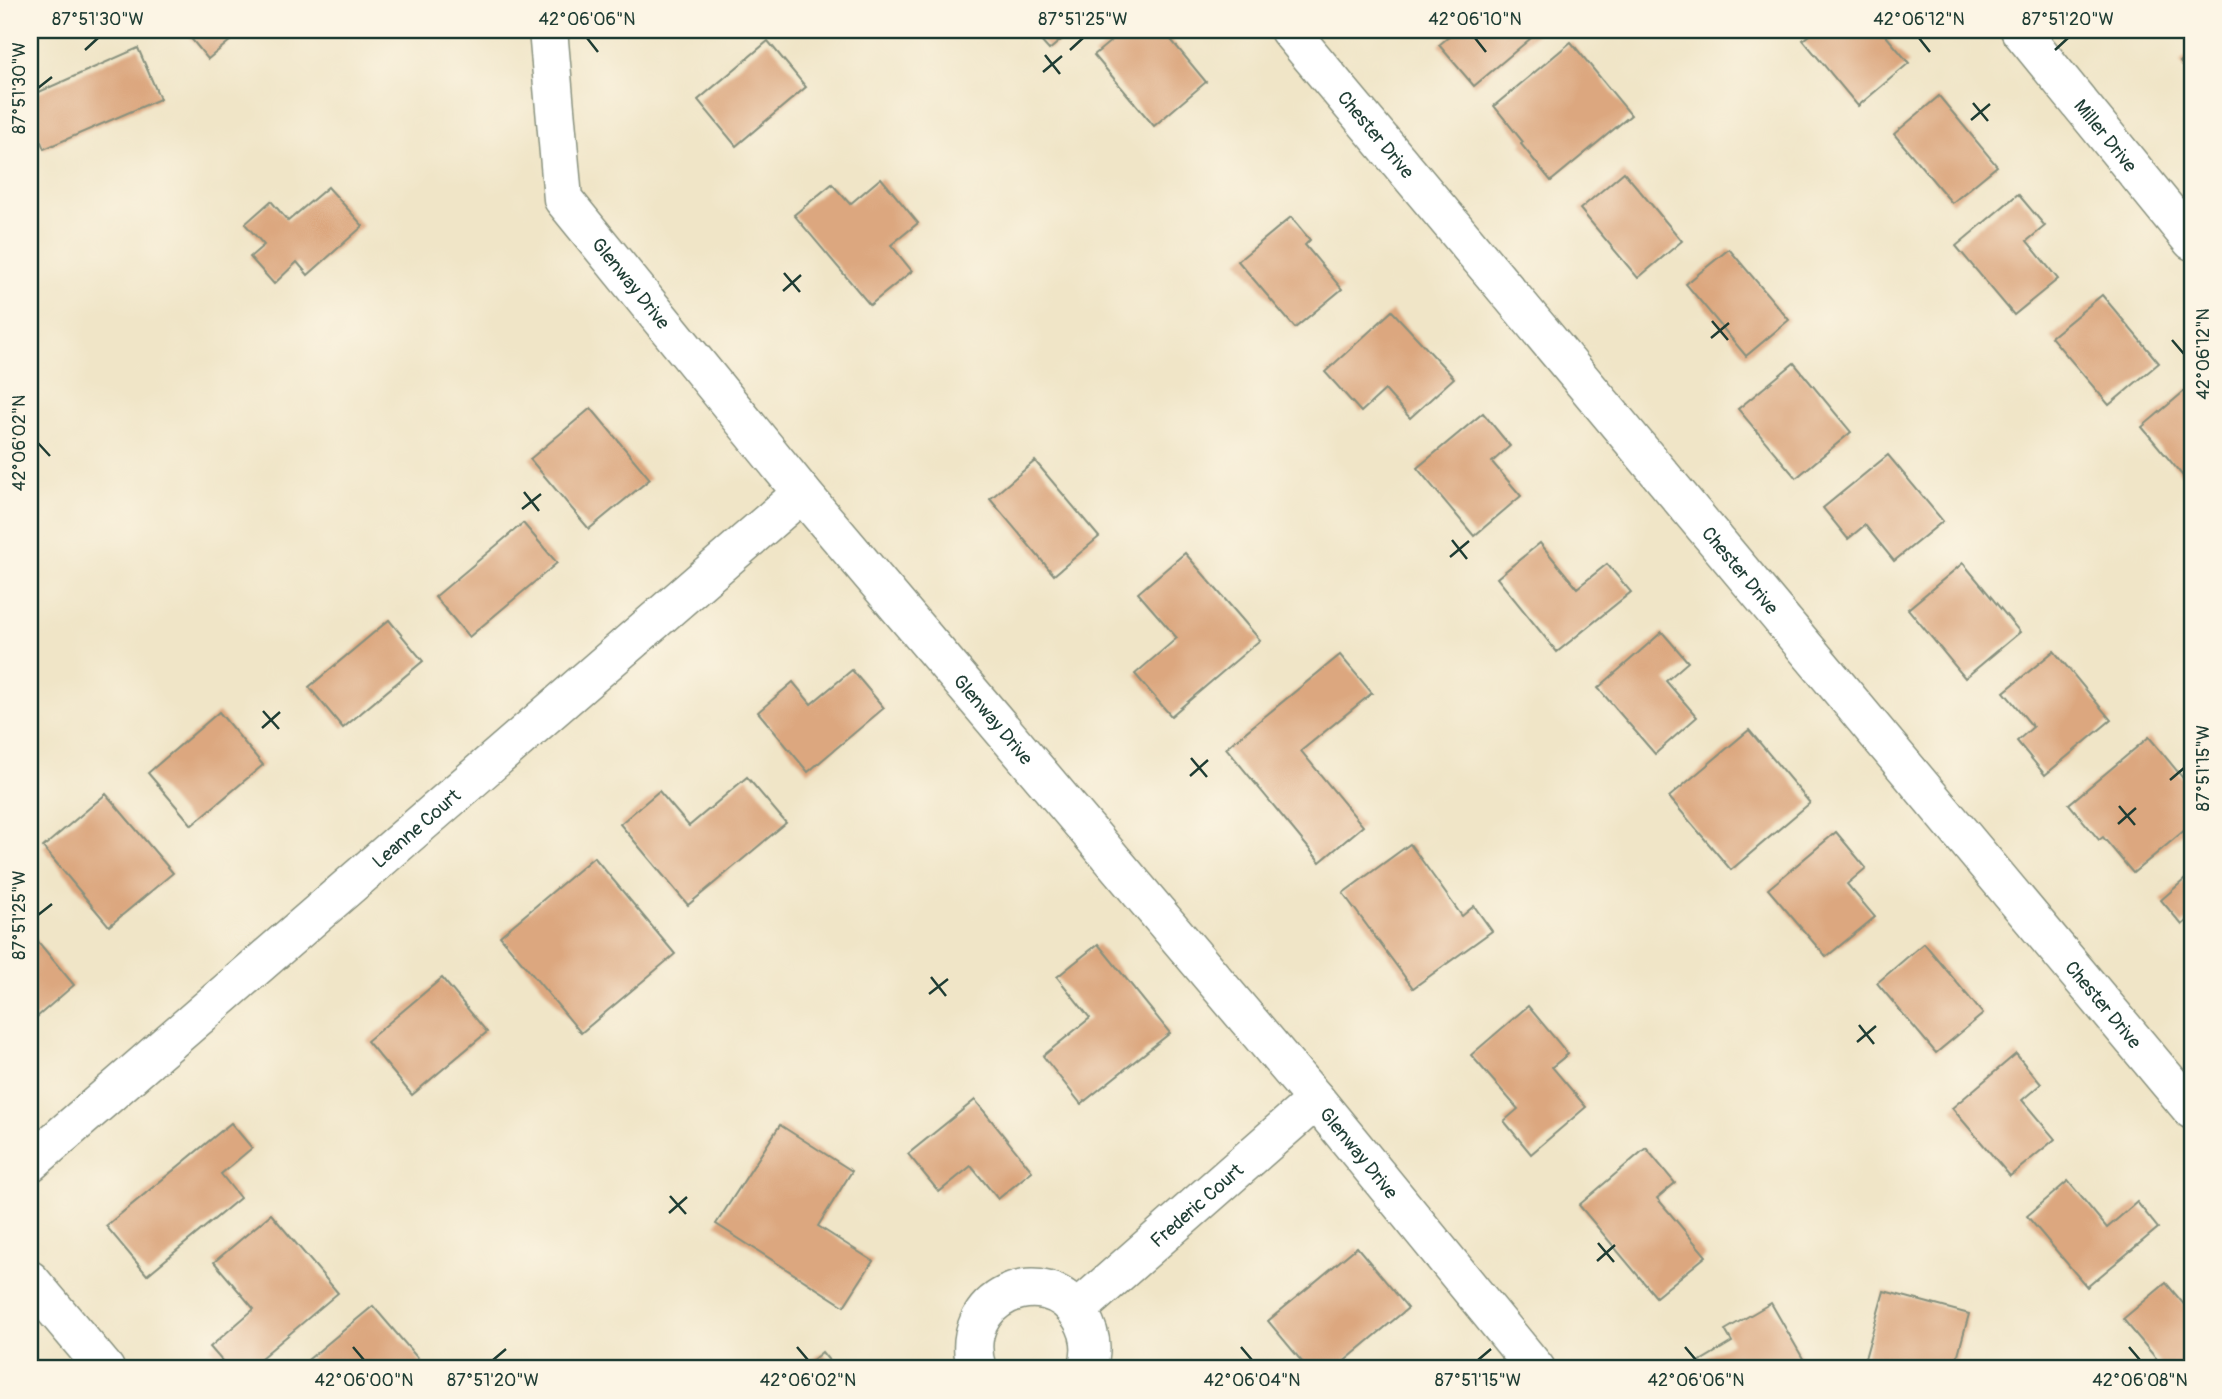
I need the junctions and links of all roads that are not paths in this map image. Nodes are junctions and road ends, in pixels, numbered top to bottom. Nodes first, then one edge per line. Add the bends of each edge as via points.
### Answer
1 (548, 30) edge
2 (1289, 30) edge
3 (2020, 30) edge
4 (2192, 241) edge
5 (802, 493) junction
6 (1317, 1100) junction
7 (2192, 1110) edge
8 (30, 1163) edge
9 (30, 1280) edge
10 (1077, 1310) junction
11 (105, 1369) edge
12 (977, 1369) edge
13 (1087, 1369) edge
14 (1536, 1369) edge

1 - 5 street, Glenway Drive via 563,199
2 - 7 street, Chester Drive
3 - 4 street, Miller Drive
5 - 6 street, Glenway Drive
5 - 8 street, Leanne Court
6 - 10 street, Frederic Court
6 - 14 street, Glenway Drive
9 - 11 street
10 - 12 street via 1044,1290 1006,1294 979,1320 973,1338
10 - 13 street via 1091,1347

